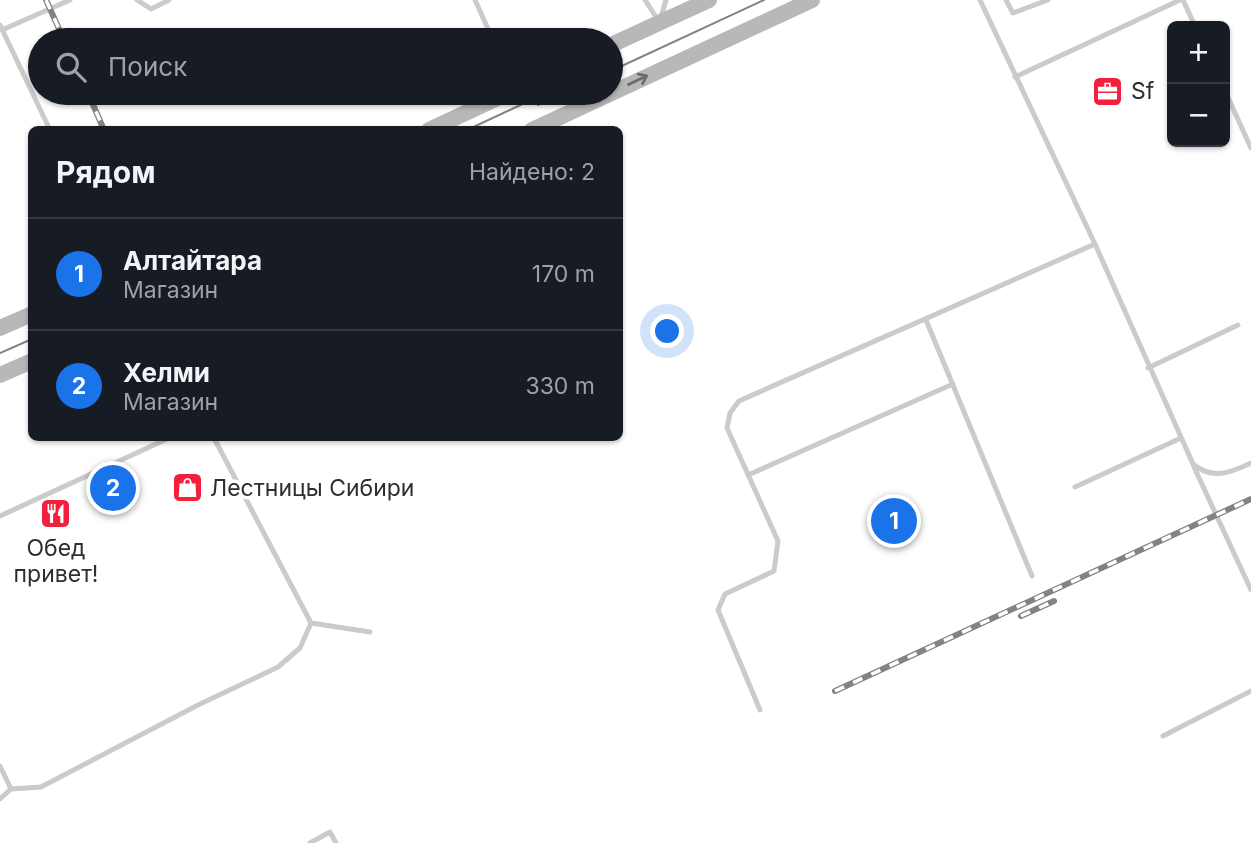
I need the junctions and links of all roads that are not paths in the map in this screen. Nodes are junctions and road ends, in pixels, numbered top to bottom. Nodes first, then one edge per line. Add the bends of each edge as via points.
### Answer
1 (70, 0) edge
2 (137, 0) edge
3 (169, 0) edge
4 (475, 0) edge
5 (646, 0) edge
6 (666, 0) edge
7 (709, 0) edge
8 (812, 0) edge
9 (980, 0) edge
10 (1006, 0) edge
11 (1048, 0) edge
12 (1182, 0) edge
13 (1192, 21) edge
14 (660, 23) junction
15 (1, 28) edge
16 (488, 28) edge
17 (623, 40) edge
18 (1015, 77) junction
19 (28, 84) edge
20 (623, 87) edge
21 (1230, 102) edge
22 (38, 105) edge
23 (483, 105) edge
24 (585, 105) edge
25 (48, 126) edge
26 (438, 126) edge
27 (540, 126) edge
28 (1251, 148) edge
29 (1095, 244) junction
30 (28, 316) edge
31 (926, 320) junction
32 (1238, 325) dead end
33 (0, 328) edge
34 (28, 363) edge
35 (1148, 368) junction
36 (0, 375) edge
37 (953, 384) junction
38 (1181, 438) junction
39 (162, 441) edge
40 (216, 441) edge
41 (1251, 463) edge
42 (1193, 464) junction
43 (748, 475) junction
44 (1075, 487) dead end
45 (0, 516) edge
46 (1032, 576) dead end
47 (1251, 590) edge
48 (312, 623) junction
49 (370, 632) dead end
50 (1251, 691) edge
51 (760, 710) dead end
52 (1163, 736) dead end
53 (0, 766) edge
54 (11, 789) junction
55 (0, 799) edge
56 (310, 843) edge
57 (336, 843) edge

1 - 15 lane
2 - 3 lane via 151,9
4 - 16 lane
5 - 14 lane
6 - 14 lane
7 - 14 main road
20 -> 8 main road
9 - 18 lane
10 - 11 lane via 1013,13
12 - 13 lane
12 - 18 lane
14 - 17 main road
15 - 19 lane
18 - 29 lane
21 - 28 lane
22 - 25 lane
23 - 26 main road
27 -> 24 main road
29 - 31 lane
29 - 35 lane
30 - 33 main road
31 - 37 lane
31 - 43 lane via 739,401 727,428
32 - 35 lane
34 - 36 main road
35 - 38 lane
37 - 43 lane
37 - 46 lane
38 - 42 lane
38 - 44 lane
39 - 45 lane
40 - 48 lane
41 - 42 lane via 1215,475
42 - 47 lane
43 - 51 lane via 778,541 774,571 725,594 718,610
48 - 49 lane
48 - 54 lane via 300,649 278,667 41,787
50 - 52 lane
53 - 54 lane
54 - 55 lane
56 - 57 lane via 330,832

